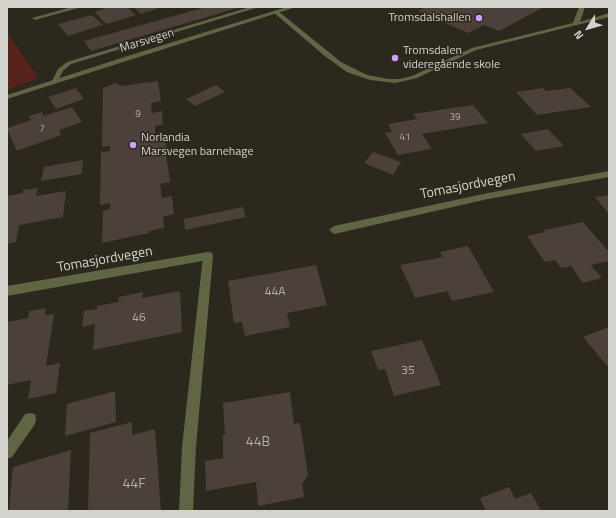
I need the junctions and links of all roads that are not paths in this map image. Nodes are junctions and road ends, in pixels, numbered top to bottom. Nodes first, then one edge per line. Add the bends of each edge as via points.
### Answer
1 (79, 7) edge
2 (256, 7) edge
3 (293, 7) edge
4 (582, 7) edge
5 (276, 12) junction
6 (609, 15) edge
7 (35, 18) dead end
8 (576, 24) junction
9 (55, 81) junction
10 (7, 97) edge
11 (609, 174) edge
12 (334, 230) dead end
13 (7, 291) edge
14 (30, 419) dead end
15 (7, 452) edge
16 (186, 511) edge

1 - 7 street
2 - 9 street via 68,63 63,66
3 - 5 street, Marsvegen
4 - 8 street
5 - 8 street via 352,72 375,79 399,81 473,49
5 - 9 street, Marsvegen
6 - 8 street
9 - 10 street, Marsvegen
11 - 12 street, Tomasjordvegen via 488,196
13 - 16 street, Tomasjordvegen via 208,256 189,447
14 - 15 street

